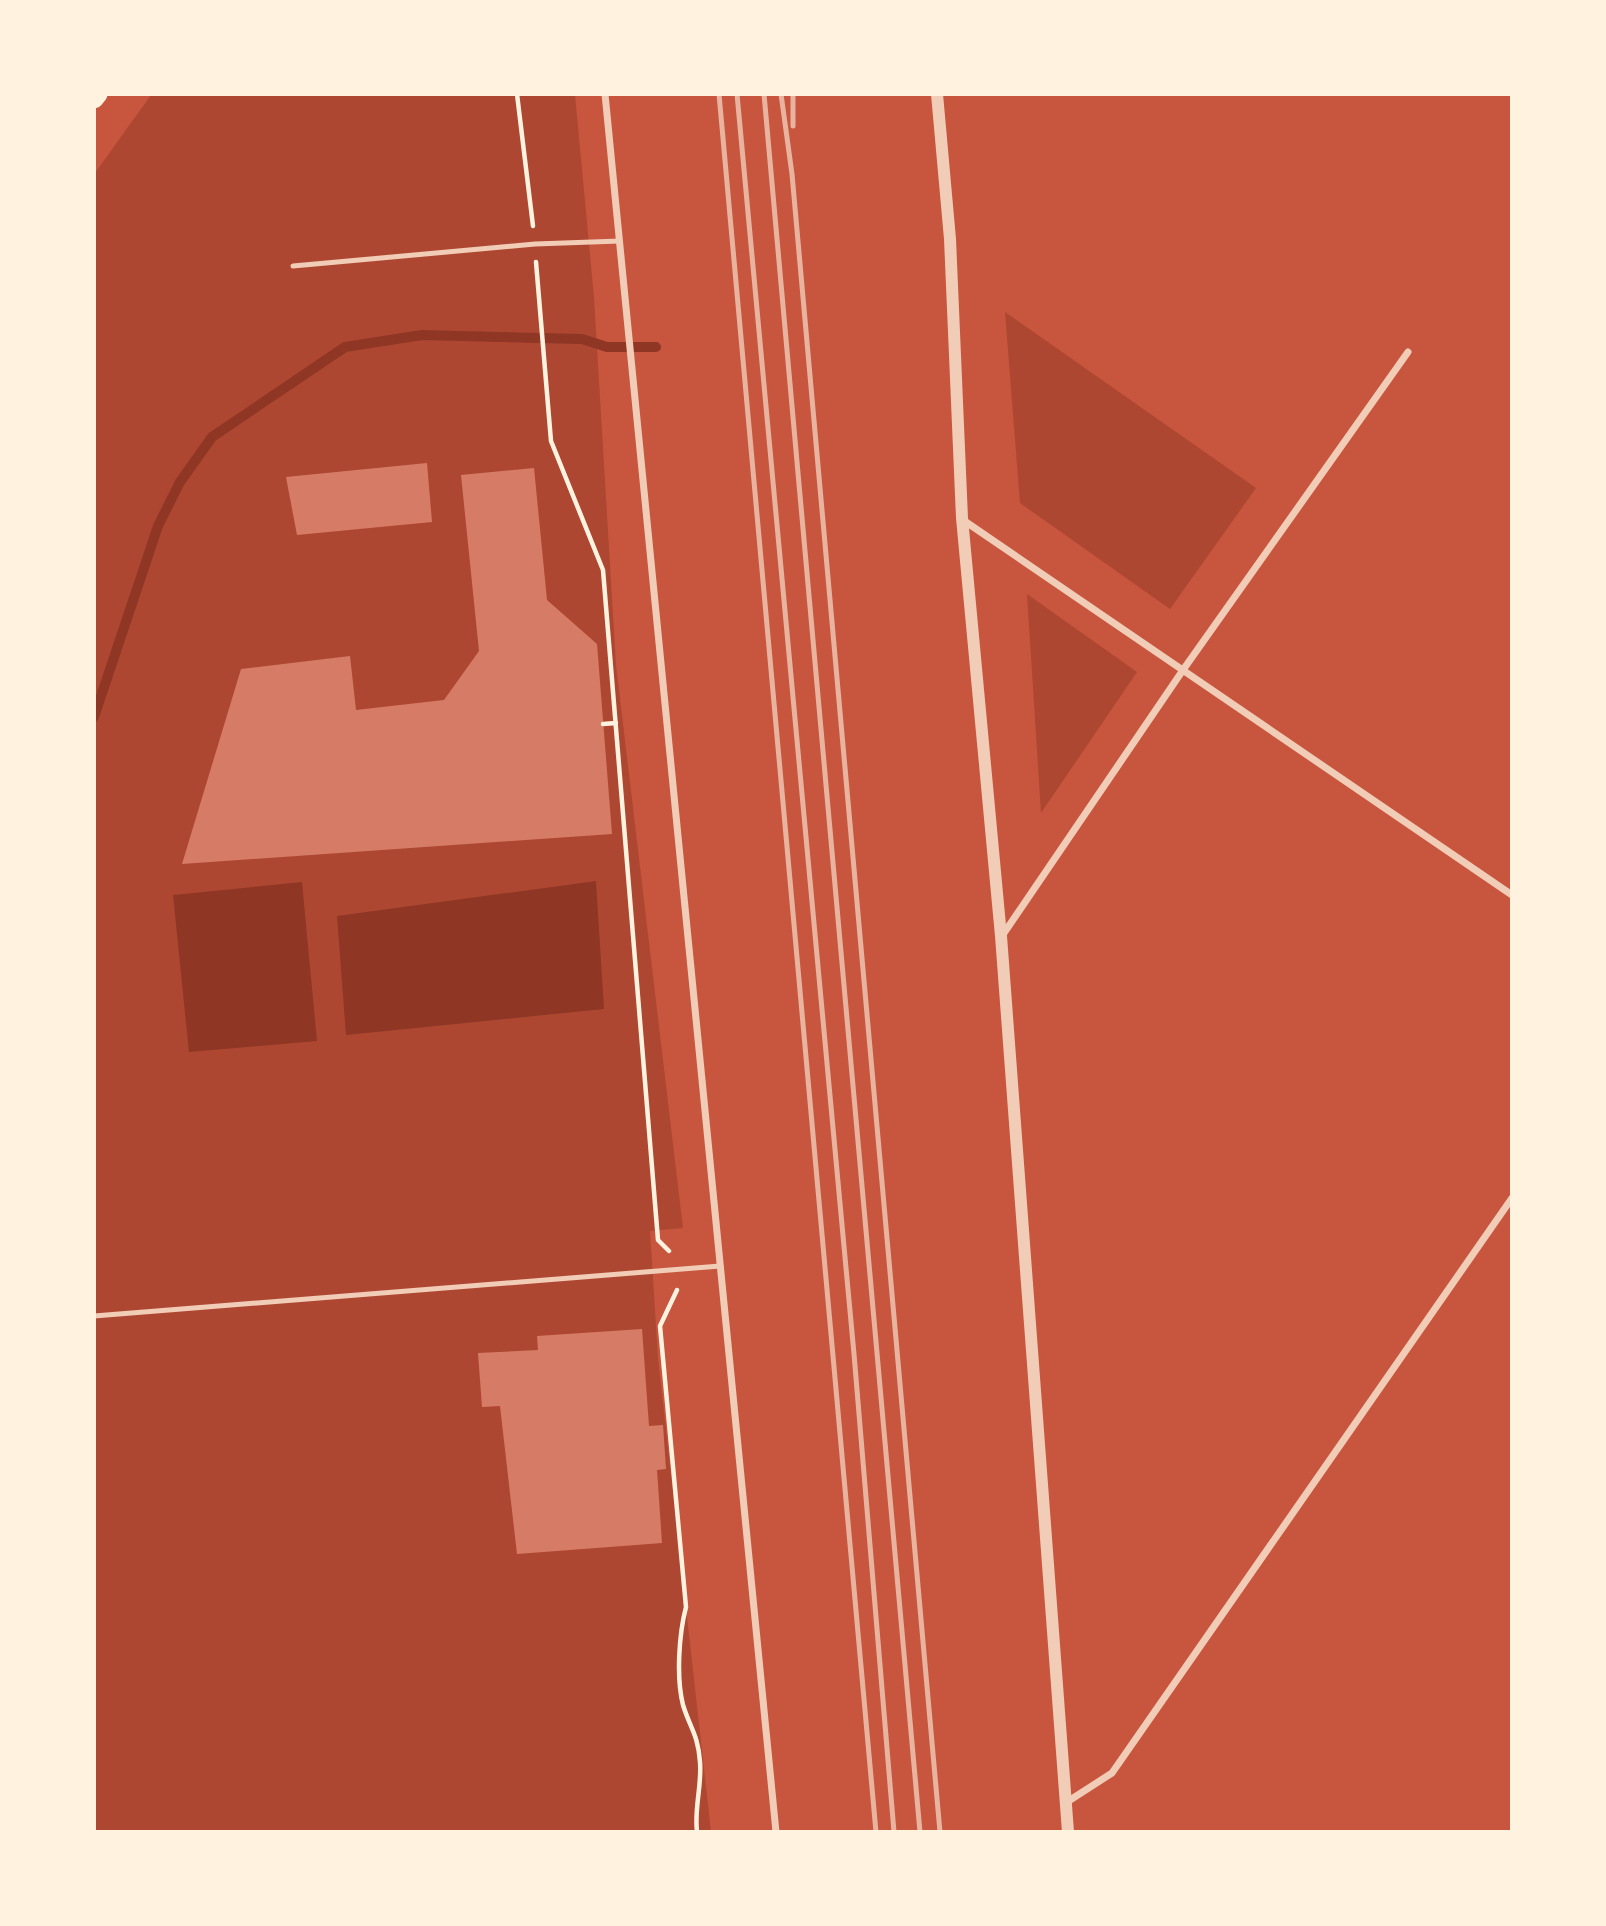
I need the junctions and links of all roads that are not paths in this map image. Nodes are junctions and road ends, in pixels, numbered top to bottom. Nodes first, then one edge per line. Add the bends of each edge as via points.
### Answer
1 (98, 94) edge
2 (605, 94) edge
3 (937, 94) edge
4 (94, 99) edge
5 (620, 240) junction
6 (292, 267) dead end
7 (1408, 352) dead end
8 (961, 518) junction
9 (1183, 670) junction
10 (1511, 895) edge
11 (1001, 936) junction
12 (1511, 1198) edge
13 (720, 1266) junction
14 (94, 1316) edge
15 (1067, 1802) junction
16 (776, 1832) edge
17 (1068, 1832) edge

1 - 4 highway
2 - 5 street
3 - 8 street via 950,239
5 - 6 lane
5 - 13 street
7 - 9 street
8 - 9 street
8 - 11 street
9 - 10 street
9 - 11 street
11 - 15 street
12 - 15 street via 1112,1773
13 - 14 lane
13 - 16 street
15 - 17 street

